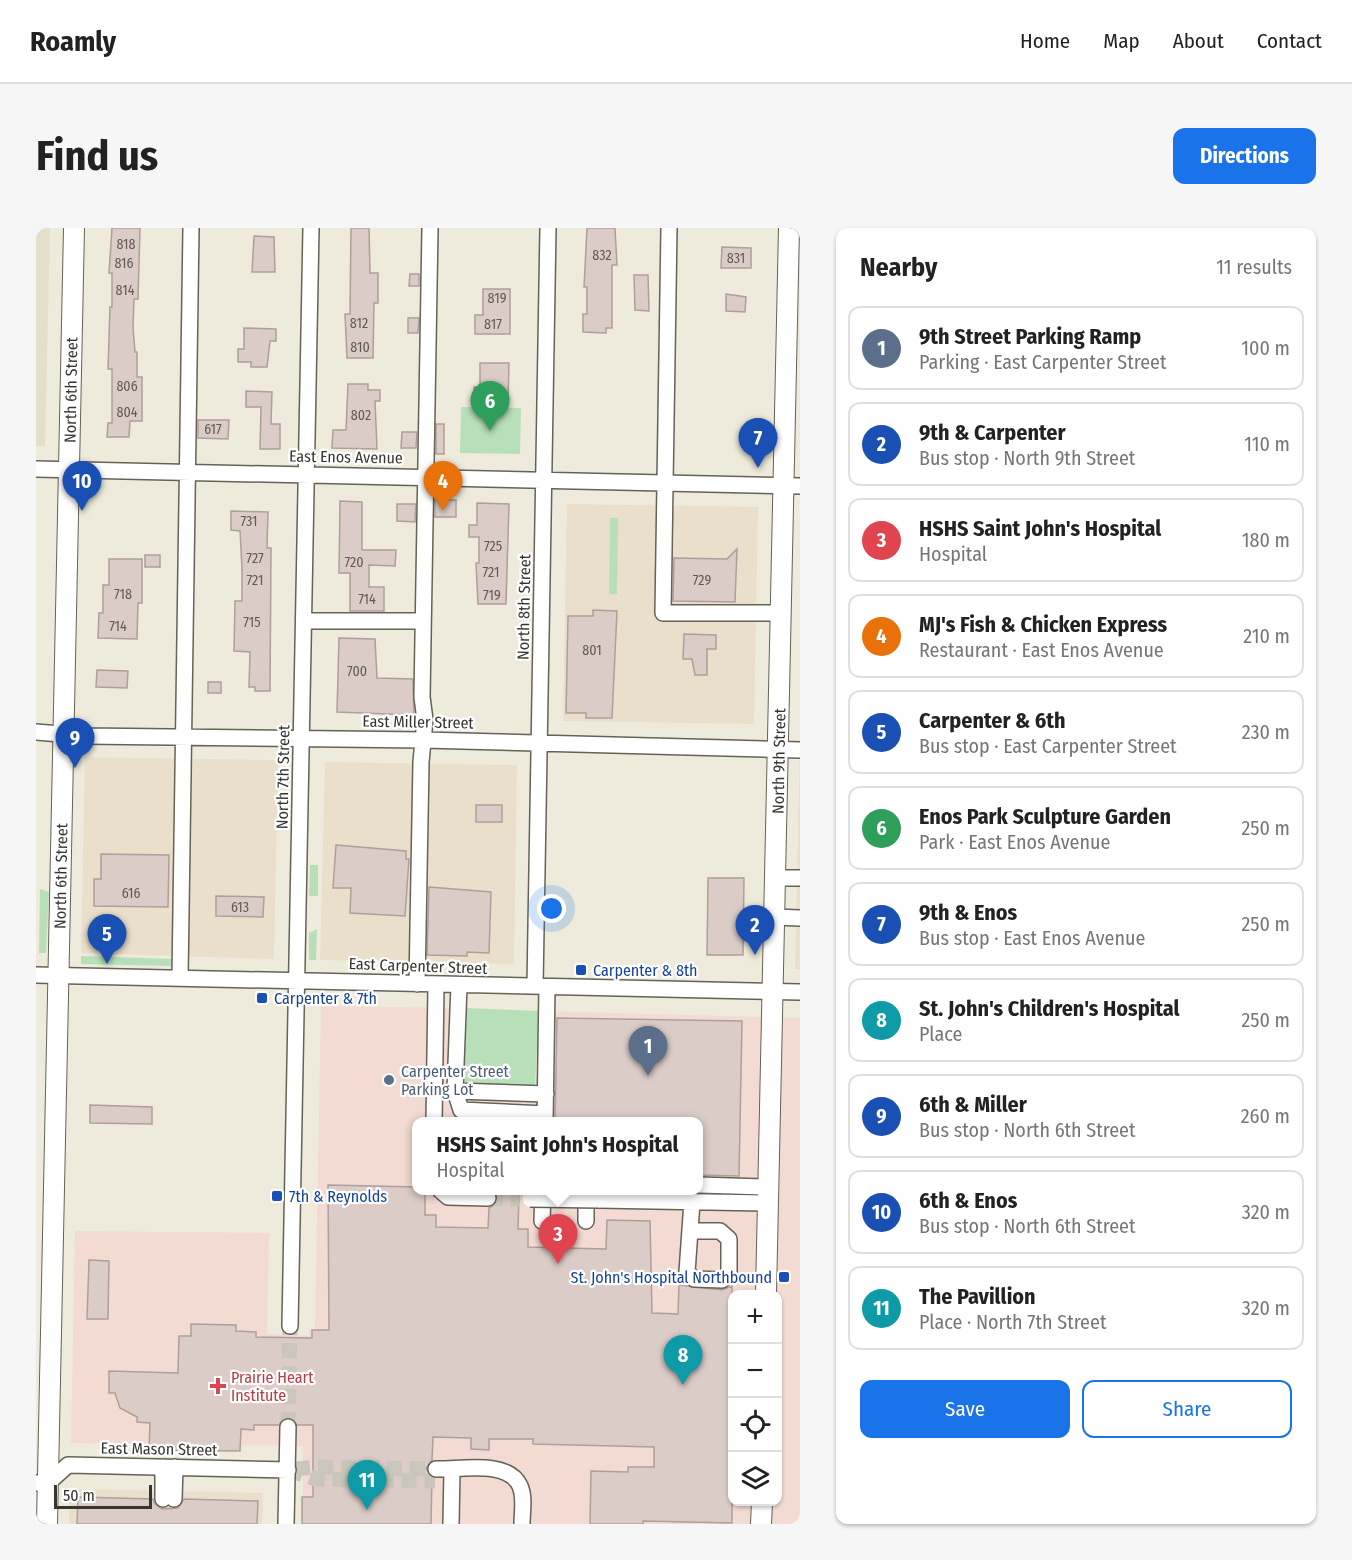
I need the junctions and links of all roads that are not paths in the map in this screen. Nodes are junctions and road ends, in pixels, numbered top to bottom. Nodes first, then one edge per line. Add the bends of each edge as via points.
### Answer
1 (74, 228) edge
2 (190, 228) edge
3 (311, 228) edge
4 (430, 228) edge
5 (548, 228) edge
6 (669, 228) edge
7 (789, 228) edge
8 (36, 469) edge
9 (69, 470) junction
10 (188, 472) junction
11 (306, 475) junction
12 (425, 477) junction
13 (544, 480) junction
14 (663, 483) junction
15 (792, 486) edge
16 (782, 613) junction
17 (304, 621) junction
18 (423, 621) junction
19 (36, 732) edge
20 (63, 733) junction
21 (185, 738) junction
22 (302, 739) junction
23 (423, 740) junction
24 (540, 744) junction
25 (779, 749) junction
26 (800, 750) edge
27 (776, 878) junction
28 (800, 879) edge
29 (774, 917) junction
30 (800, 918) edge
31 (36, 975) edge
32 (58, 976) junction
33 (180, 978) junction
34 (297, 980) junction
35 (417, 984) junction
36 (436, 985) junction
37 (459, 985) junction
38 (541, 987) junction
39 (772, 992) junction
40 (800, 992) edge
41 (455, 1091) junction
42 (546, 1094) junction
43 (434, 1117) edge
44 (534, 1117) edge
45 (545, 1117) edge
46 (703, 1186) edge
47 (445, 1195) edge
48 (601, 1195) edge
49 (768, 1195) junction
50 (531, 1196) edge
51 (488, 1198) tunnel mouth
52 (692, 1202) junction
53 (542, 1221) dead end
54 (586, 1221) dead end
55 (692, 1231) dead end
56 (766, 1290) edge
57 (290, 1326) tunnel mouth
58 (288, 1427) tunnel mouth
59 (169, 1467) junction
60 (288, 1470) junction
61 (435, 1475) tunnel mouth
62 (452, 1475) junction
63 (42, 1483) edge
64 (169, 1499) dead end
65 (762, 1506) edge
66 (47, 1524) edge
67 (286, 1524) edge
68 (450, 1524) edge
69 (522, 1524) edge
70 (761, 1524) edge

1 - 9 main road, North 6th Street
2 - 10 street
3 - 11 street, North 7th Street
4 - 12 street
5 - 13 street, North 8th Street
6 - 14 street
7 - 15 main road, North 9th Street
8 - 9 street, East Enos Avenue
9 - 10 street, East Enos Avenue
9 - 20 main road, North 6th Street
10 - 11 street, East Enos Avenue
10 - 21 street
11 - 12 street, East Enos Avenue
11 - 17 street, North 7th Street
12 - 13 street, East Enos Avenue
12 - 18 street
13 - 14 street, East Enos Avenue
13 - 24 street, North 8th Street
14 - 15 street, East Enos Avenue
14 - 16 street via 663,613
15 - 16 main road, North 9th Street
16 - 25 main road, North 9th Street
17 - 18 street
17 - 22 street, North 7th Street
18 - 23 street
19 - 20 street, East Miller Street
20 - 21 street, East Miller Street
20 - 32 main road, North 6th Street
21 - 22 street, East Miller Street
21 - 33 street
22 - 23 street, East Miller Street
22 - 34 street, North 7th Street
23 - 24 street, East Miller Street
23 - 35 street
24 - 25 street, East Miller Street
24 - 38 street, North 8th Street
25 - 26 street, East Miller Street
25 - 27 main road, North 9th Street
27 - 28 street
27 - 29 main road, North 9th Street
29 - 30 street
29 - 39 main road, North 9th Street
31 - 32 street, East Carpenter Street
32 - 33 street, East Carpenter Street
32 - 63 main road, North 6th Street
33 - 34 street, East Carpenter Street
34 - 35 street, East Carpenter Street
34 - 57 street, North 7th Street
35 - 36 street, East Carpenter Street
36 - 37 street, East Carpenter Street
36 - 43 street
37 - 38 street, East Carpenter Street
37 - 41 street
38 - 39 street, East Carpenter Street
38 - 42 street, North 8th Street
39 - 40 street, East Carpenter Street
39 - 49 main road, North 9th Street
41 - 42 street
41 - 44 street via 461,1110
42 - 45 street, North 8th Street
46 - 49 street
47 - 51 street
48 - 50 street, bridge
48 - 52 street
48 - 54 street
49 - 52 street
49 - 56 main road, North 9th Street
50 - 53 street
52 - 55 street
58 - 60 street
59 - 60 street, East Mason Street
59 - 63 street, East Mason Street via 69,1465
59 - 64 street
60 - 67 street
61 - 62 street
62 - 68 street
62 - 69 street via 496,1469 510,1475 520,1487
63 - 66 main road, North 6th Street
65 - 70 main road

